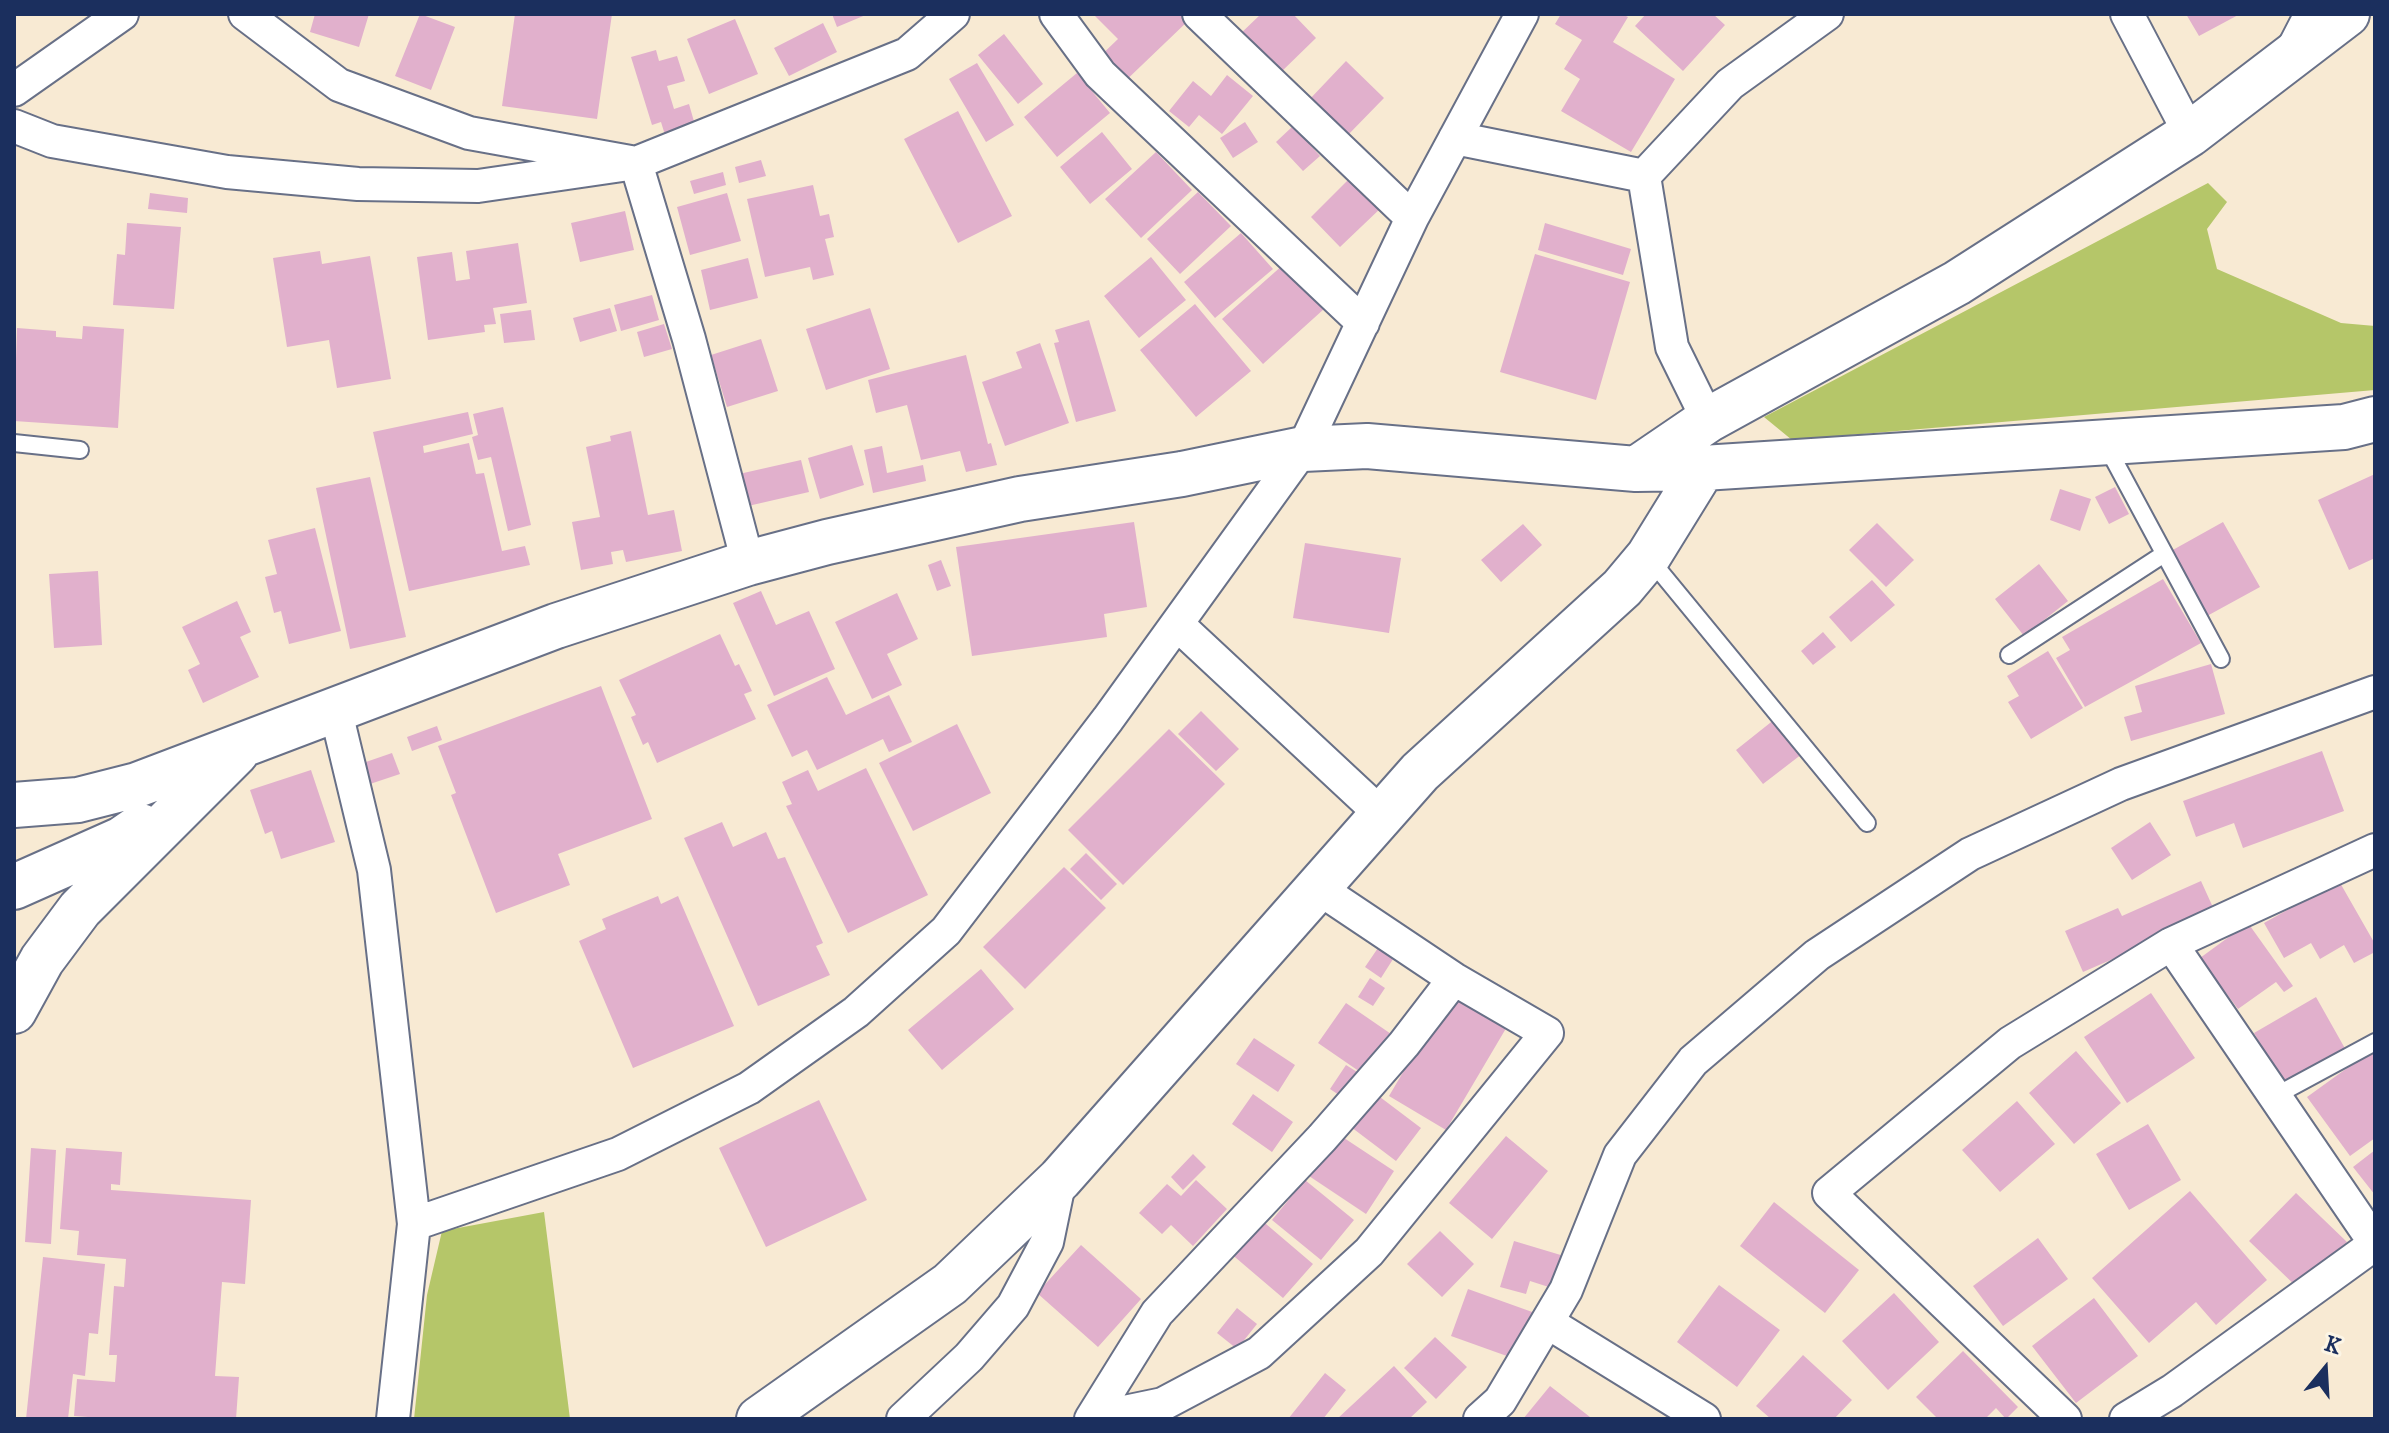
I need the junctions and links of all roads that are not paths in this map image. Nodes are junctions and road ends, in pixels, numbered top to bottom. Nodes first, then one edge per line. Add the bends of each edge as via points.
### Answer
1 (122, 14) edge
2 (245, 14) edge
3 (953, 14) edge
4 (1056, 14) edge
5 (1199, 14) edge
6 (1522, 14) edge
7 (1827, 14) edge
8 (2127, 14) edge
9 (2302, 14) edge
10 (2347, 14) edge
11 (2272, 71) junction
12 (14, 90) edge
13 (14, 126) edge
14 (2190, 134) junction
15 (1455, 138) junction
16 (636, 163) junction
17 (1644, 176) junction
18 (1412, 218) junction
19 (1363, 323) junction
20 (2375, 419) edge
21 (1708, 420) junction
22 (2104, 442) junction
23 (14, 443) edge
24 (1303, 449) junction
25 (80, 450) dead end
26 (1703, 468) junction
27 (1636, 469) junction
28 (2164, 554) junction
29 (1648, 557) junction
30 (748, 563) junction
31 (1177, 624) junction
32 (2009, 655) dead end
33 (2221, 659) dead end
34 (2375, 692) edge
35 (335, 708) junction
36 (243, 746) junction
37 (14, 805) edge
38 (1382, 815) junction
39 (1867, 823) dead end
40 (2375, 850) edge
41 (14, 887) edge
42 (1318, 888) junction
43 (2171, 944) junction
44 (1454, 979) junction
45 (14, 1011) edge
46 (2375, 1042) edge
47 (2275, 1096) junction
48 (1060, 1179) junction
49 (414, 1224) junction
50 (2375, 1244) edge
51 (1547, 1322) junction
52 (393, 1419) edge
53 (759, 1419) edge
54 (903, 1419) edge
55 (1091, 1419) edge
56 (1480, 1419) edge
57 (1704, 1419) edge
58 (2065, 1419) edge
59 (2126, 1419) edge

1 - 12 street
2 - 16 street via 339,85 469,133
3 - 16 street via 907,54
4 - 19 street via 1100,74
5 - 18 street
6 - 15 street
7 - 17 street via 1730,84
8 - 14 street
9 - 11 lane
10 - 11 street
11 - 14 street
13 - 16 street via 52,141 227,172 358,184 478,186
14 - 21 street via 1957,283
15 - 17 street
15 - 18 street
16 - 30 street
17 - 21 street via 1672,347
18 - 19 street
19 - 24 street
20 - 22 street via 2344,427
21 - 27 street
22 - 26 street
22 - 28 lane
23 - 25 lane
24 - 27 street via 1367,446
24 - 30 street via 1020,499
24 - 31 street
26 - 27 street
26 - 29 street
28 - 32 lane
28 - 33 lane
29 - 38 street via 1622,588 1420,772
29 - 39 lane
30 - 35 street via 556,626
31 - 38 street
31 - 49 street via 946,931 856,1012 749,1088 618,1154
34 - 51 street via 2121,784 1970,854 1817,955 1693,1061 1620,1155 1566,1290
35 - 36 street
35 - 49 street via 374,870
36 - 37 street via 137,785 78,800
36 - 41 street via 122,839
36 - 45 street via 80,909 42,960
38 - 42 street
40 - 43 street
42 - 44 street
42 - 48 street
43 - 47 street
43 - 58 street via 2010,1043 1829,1193
44 - 55 street via 1322,1138 1157,1313
44 - 55 street via 1547,1033 1369,1252 1259,1353 1163,1404
46 - 47 lane
47 - 50 street
48 - 53 street via 950,1284
48 - 54 street via 1047,1242 1013,1306 969,1357
49 - 52 street
50 - 59 street
51 - 56 street via 1500,1401
51 - 57 street

